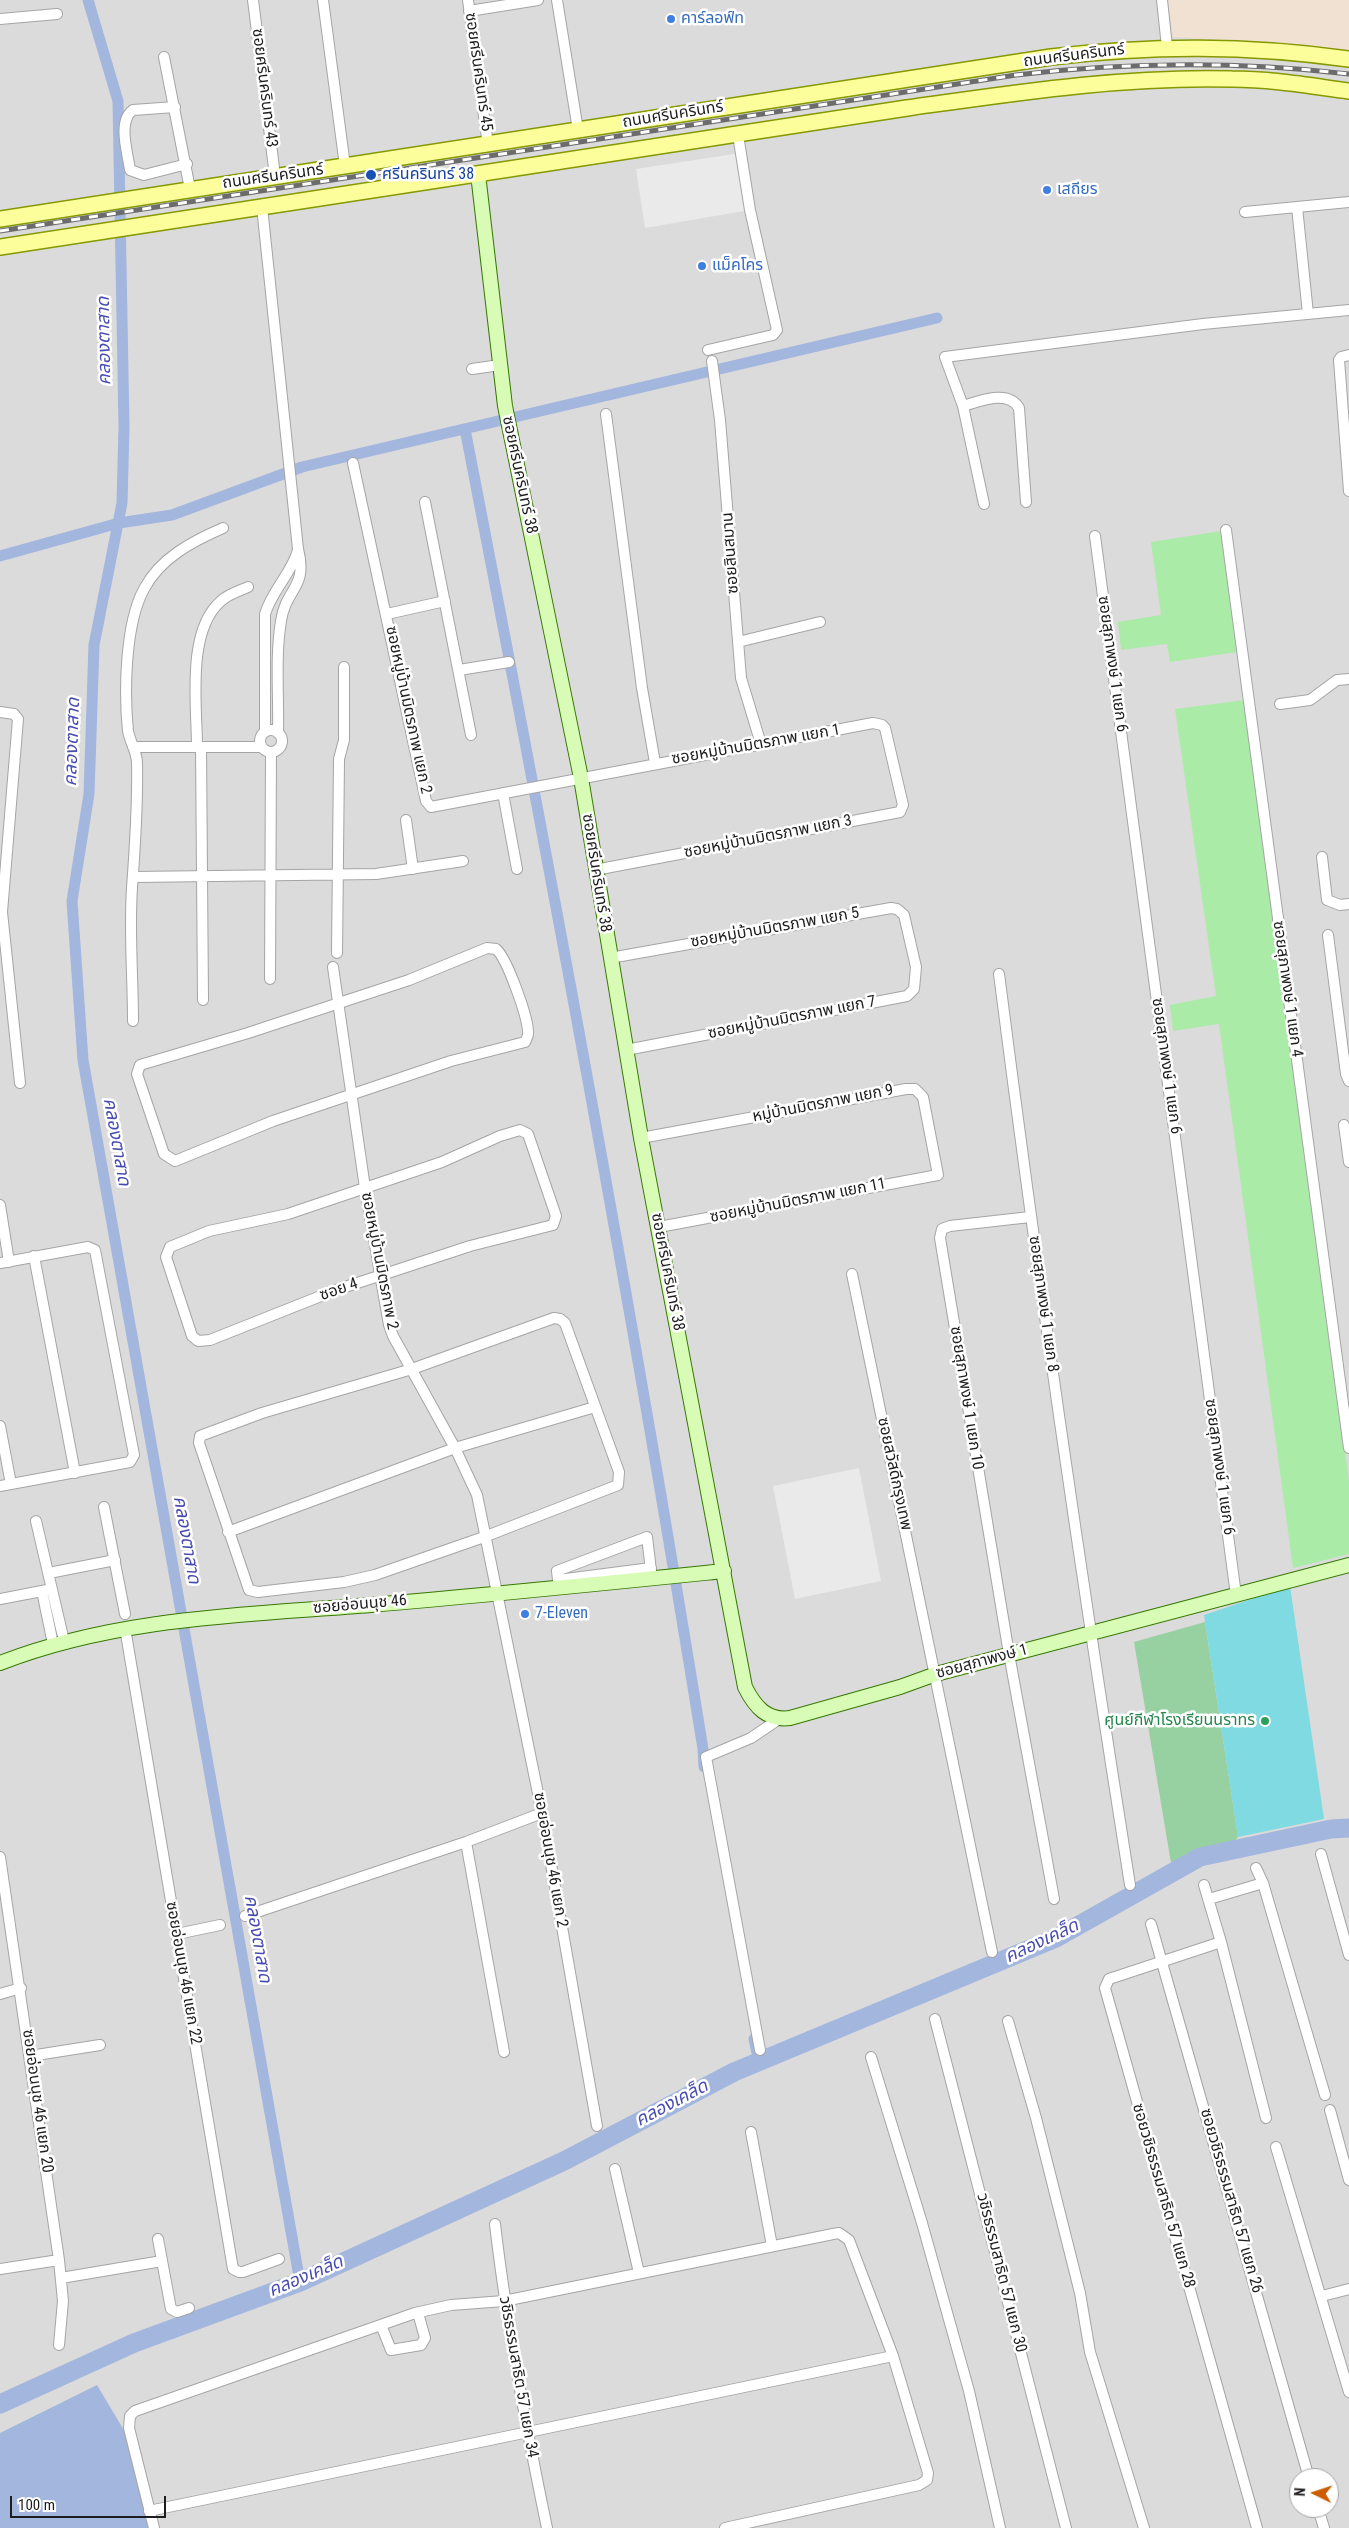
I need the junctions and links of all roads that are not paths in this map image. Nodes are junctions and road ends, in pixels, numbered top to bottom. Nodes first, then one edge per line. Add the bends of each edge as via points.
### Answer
1 (253, 0) edge
2 (323, 0) edge
3 (468, 0) edge
4 (538, 0) edge
5 (557, 0) edge
6 (1162, 0) edge
7 (469, 11) junction
8 (57, 14) dead end
9 (0, 19) edge
10 (1167, 47) junction
11 (164, 57) dead end
12 (1349, 59) edge
13 (1349, 91) edge
14 (174, 107) junction
15 (578, 130) junction
16 (738, 134) junction
17 (488, 145) junction
18 (187, 164) junction
19 (344, 166) junction
20 (478, 174) junction
21 (275, 176) junction
22 (190, 189) junction
23 (1349, 202) edge
24 (1297, 207) junction
25 (262, 208) junction
26 (1244, 212) dead end
27 (0, 219) edge
28 (0, 247) edge
29 (1349, 310) edge
30 (1308, 314) junction
31 (708, 350) dead end
32 (1349, 355) edge
33 (712, 361) dead end
34 (500, 364) junction
35 (472, 369) dead end
36 (962, 406) junction
37 (606, 414) dead end
38 (353, 463) dead end
39 (1349, 491) edge
40 (425, 502) dead end
41 (1026, 502) dead end
42 (984, 504) dead end
43 (223, 528) dead end
44 (1226, 530) dead end
45 (1095, 536) dead end
46 (298, 549) junction
47 (248, 587) dead end
48 (445, 601) junction
49 (387, 614) junction
50 (820, 622) dead end
51 (738, 642) junction
52 (509, 662) dead end
53 (344, 668) dead end
54 (459, 670) junction
55 (1349, 679) edge
56 (1280, 704) dead end
57 (0, 712) edge
58 (265, 732) junction
59 (278, 733) junction
60 (471, 735) dead end
61 (761, 744) junction
62 (134, 747) junction
63 (199, 747) junction
64 (266, 750) junction
65 (655, 763) junction
66 (896, 771) joint
67 (581, 778) junction
68 (503, 793) junction
69 (406, 820) dead end
70 (1322, 856) dead end
71 (463, 860) dead end
72 (413, 869) junction
73 (517, 869) dead end
74 (595, 870) junction
75 (338, 874) junction
76 (134, 877) junction
77 (202, 877) junction
78 (270, 877) junction
79 (1349, 904) edge
80 (1, 912) edge
81 (1328, 935) dead end
82 (911, 948) joint
83 (336, 953) dead end
84 (610, 958) junction
85 (333, 967) dead end
86 (4, 972) edge
87 (999, 974) dead end
88 (270, 979) dead end
89 (203, 1000) dead end
90 (338, 1003) junction
91 (133, 1021) dead end
92 (626, 1050) junction
93 (1349, 1081) edge
94 (20, 1084) dead end
95 (352, 1095) junction
96 (1344, 1125) dead end
97 (641, 1138) junction
98 (1349, 1157) edge
99 (938, 1176) joint
100 (366, 1188) junction
101 (0, 1205) edge
102 (1030, 1217) junction
103 (659, 1228) junction
104 (34, 1256) junction
105 (4, 1262) edge
106 (852, 1274) dead end
107 (380, 1276) junction
108 (412, 1369) junction
109 (595, 1407) junction
110 (0, 1426) edge
111 (455, 1448) junction
112 (1349, 1448) edge
113 (75, 1473) junction
114 (11, 1484) junction
115 (0, 1486) edge
116 (104, 1507) dead end
117 (36, 1522) dead end
118 (228, 1532) junction
119 (484, 1537) junction
120 (115, 1560) junction
121 (1349, 1565) edge
122 (724, 1570) junction
123 (49, 1573) junction
124 (655, 1575) junction
125 (47, 1590) junction
126 (498, 1594) junction
127 (1236, 1595) junction
128 (0, 1599) edge
129 (125, 1614) dead end
130 (125, 1628) junction
131 (1090, 1634) junction
132 (59, 1643) junction
133 (1009, 1654) junction
134 (0, 1663) edge
135 (936, 1674) junction
136 (779, 1720) junction
137 (542, 1813) junction
138 (466, 1842) junction
139 (1321, 1854) dead end
140 (0, 1857) edge
141 (1256, 1868) dead end
142 (1263, 1883) junction
143 (1130, 1885) dead end
144 (1204, 1885) dead end
145 (1054, 1899) dead end
146 (1209, 1899) junction
147 (245, 1916) dead end
148 (1151, 1924) dead end
149 (220, 1925) dead end
150 (177, 1934) junction
151 (1221, 1942) junction
152 (992, 1952) dead end
153 (1349, 1955) edge
154 (1162, 1962) junction
155 (21, 1988) junction
156 (0, 1994) edge
157 (935, 2018) dead end
158 (1008, 2021) dead end
159 (100, 2044) dead end
160 (760, 2050) dead end
161 (504, 2052) dead end
162 (30, 2056) junction
163 (871, 2057) dead end
164 (1325, 2095) dead end
165 (1330, 2110) dead end
166 (1266, 2118) dead end
167 (597, 2126) dead end
168 (751, 2132) dead end
169 (1276, 2147) dead end
170 (615, 2169) dead end
171 (1349, 2180) edge
172 (495, 2224) dead end
173 (158, 2239) dead end
174 (772, 2246) junction
175 (279, 2259) dead end
176 (59, 2260) junction
177 (162, 2261) junction
178 (0, 2269) edge
179 (639, 2273) junction
180 (61, 2278) junction
181 (1349, 2289) edge
182 (1322, 2296) junction
183 (504, 2300) junction
184 (189, 2308) dead end
185 (418, 2312) junction
186 (381, 2324) junction
187 (58, 2346) dead end
188 (893, 2356) junction
189 (1349, 2392) edge
190 (527, 2431) junction
191 (1306, 2468) edge
192 (150, 2510) junction
193 (154, 2528) edge
194 (547, 2528) edge
195 (725, 2528) edge
196 (1000, 2528) edge
197 (1066, 2528) edge
198 (1144, 2528) edge
199 (1257, 2528) edge

1 - 21 street, ซอยศรีนครินทร์ 43
2 - 19 street
3 - 7 street, ซอยศรีนครินทร์ 45
4 - 7 street
5 - 15 street
6 - 10 street
7 - 17 street, ซอยศรีนครินทร์ 45
8 - 9 street
10 - 12 main road, ถนนศรีนครินทร์ via 1224,48
10 - 15 main road, ถนนศรีนครินทร์ via 1051,57
11 - 14 street
13 - 16 main road, ถนนศรีนครินทร์ via 1234,78 1160,80 1045,90
14 - 18 street
14 - 18 street via 133,110 127,114 124,122 130,170 144,174
15 - 17 main road, ถนนศรีนครินทร์
16 - 20 main road, ถนนศรีนครินทร์
16 - 31 street via 750,210 777,330 773,335
17 - 19 main road, ถนนศรีนครินทร์
18 - 22 street
19 - 21 main road, ถนนศรีนครินทร์
20 - 25 main road, ถนนศรีนครินทร์
20 - 34 street, ซอยศรีนครินทร์ 38
21 - 22 main road, ถนนศรีนครินทร์
22 - 27 main road, ถนนศรีนครินทร์
23 - 24 street
24 - 26 street
24 - 30 street
25 - 28 main road, ถนนศรีนครินทร์
25 - 46 street
29 - 30 street
30 - 36 street via 946,357
32 - 39 street via 1339,360
33 - 51 street, ซอยสินสมาน
34 - 35 street
34 - 67 street, ซอยศรีนครินทร์ 38 via 508,427
36 - 41 street via 1007,397 1015,401 1019,408
36 - 42 street
37 - 65 street
38 - 49 street, ซอยหมู่บ้านมิตรภาพ แยก 2
40 - 48 street
43 - 62 street via 178,550 144,588 130,632 127,655 128,730
44 - 112 street, ซอยสุภาพงษ์ 1 แยก 4
45 - 127 street, ซอยสุภาพงษ์ 1 แยก 6
46 - 58 street via 269,599 266,614
46 - 59 street via 302,574 280,621
47 - 63 street via 221,601 209,615 203,629 196,680
48 - 49 street
48 - 54 street
49 - 68 street, ซอยหมู่บ้านมิตรภาพ แยก 2 via 428,805 436,807
50 - 51 street
51 - 61 street, ซอยสินสมาน via 744,690
52 - 54 street
53 - 75 street
54 - 60 street
55 - 56 street via 1337,680 1310,700
57 - 80 street via 14,714 18,719
58 - 59 street via 274,730
58 - 64 street via 260,739
59 - 64 street via 282,745 279,749
61 - 65 street, ซอยหมู่บ้านมิตรภาพ แยก 1
61 - 66 street, ซอยหมู่บ้านมิตรภาพ แยก 1 via 878,723 885,728
62 - 63 street
62 - 76 street via 137,762
63 - 64 street
63 - 77 street
64 - 78 street
65 - 67 street, ซอยหมู่บ้านมิตรภาพ แยก 1
66 - 74 street, ซอยหมู่บ้านมิตรภาพ แยก 3 via 903,809 896,814
67 - 68 street, ซอยหมู่บ้านมิตรภาพ แยก 2
67 - 74 street, ซอยศรีนครินทร์ 38
68 - 73 street
69 - 72 street
70 - 79 street via 1327,900 1340,905
71 - 72 street
72 - 75 street via 376,874
74 - 84 street, ซอยศรีนครินทร์ 38
75 - 78 street
75 - 83 street
76 - 77 street
76 - 91 street
77 - 78 street
77 - 89 street
78 - 88 street
80 - 86 street
81 - 93 street
82 - 84 street, ซอยหมู่บ้านมิตรภาพ แยก 5 via 904,915 891,908
82 - 92 street, ซอยหมู่บ้านมิตรภาพ แยก 7 via 916,982 912,994 907,996
84 - 92 street, ซอยศรีนครินทร์ 38
85 - 90 street, ซอยหมู่บ้านมิตรภาพ 2
86 - 94 street
87 - 102 street, ซอยสุภาพงษ์ 1 แยก 8
90 - 95 street, ซอยหมู่บ้านมิตรภาพ 2
90 - 95 street via 491,948 503,957 528,1031 525,1042 519,1045 451,1061
90 - 95 street via 248,1034 144,1064 138,1067 137,1074 164,1154 174,1161 273,1121
92 - 97 street, ซอยศรีนครินทร์ 38
95 - 100 street, ซอยหมู่บ้านมิตรภาพ 2
96 - 98 street
97 - 99 street, หมู่บ้านมิตรภาพ แยก 9 via 911,1089 923,1097
97 - 103 street, ซอยศรีนครินทร์ 38
99 - 103 street, ซอยหมู่บ้านมิตรภาพ แยก 11
100 - 107 street, ซอยหมู่บ้านมิตรภาพ 2
100 - 107 street, ซอย 4 via 442,1162 500,1136 524,1131 528,1134 556,1216 556,1221 549,1227 470,1246
100 - 107 street, ซอย 4 via 275,1218 209,1231 170,1248 166,1256 192,1336 198,1341 210,1340 306,1301
101 - 105 street
102 - 131 street, ซอยสุภาพงษ์ 1 แยก 8
102 - 133 street, ซอยสุภาพงษ์ 1 แยก 10 via 950,1226 942,1230 940,1238
103 - 122 street, ซอยศรีนครินทร์ 38
104 - 105 street
104 - 113 street
104 - 113 street via 88,1247 95,1250 134,1450 130,1462
106 - 135 street, ซอยสวัสดีกรุงเทพ
107 - 108 street, ซอยหมู่บ้านมิตรภาพ 2 via 393,1336
108 - 109 street via 557,1318 565,1323
108 - 111 street, ซอยหมู่บ้านมิตรภาพ 2
108 - 118 street via 262,1413 200,1436 199,1443
109 - 111 street
109 - 119 street via 618,1472 618,1484
110 - 114 street
111 - 118 street
111 - 119 street, ซอยหมู่บ้านมิตรภาพ 2 via 477,1495
113 - 114 street
114 - 115 street
116 - 120 street
117 - 123 street
118 - 119 street via 249,1590 258,1592 367,1577
119 - 126 street, ซอยหมู่บ้านมิตรภาพ 2
120 - 123 street
120 - 129 street
121 - 127 street, ซอยสุภาพงษ์ 1
122 - 124 street, ซอยอ่อนนุช 46
122 - 136 street via 745,1687 762,1712
123 - 125 street
124 - 124 street via 647,1538 557,1571 558,1580
124 - 126 street, ซอยอ่อนนุช 46
125 - 128 street
125 - 132 street
126 - 130 street, ซอยอ่อนนุช 46 via 191,1619
126 - 137 street, ซอยอ่อนนุช 46 แยก 2
127 - 131 street, ซอยสุภาพงษ์ 1
130 - 132 street, ซอยอ่อนนุช 46
130 - 150 street, ซอยอ่อนนุช 46 แยก 22
131 - 133 street, ซอยสุภาพงษ์ 1
131 - 143 street, ซอยสุภาพงษ์ 1 แยก 8
132 - 134 street, ซอยอ่อนนุช 46
133 - 135 street, ซอยสุภาพงษ์ 1
133 - 145 street, ซอยสุภาพงษ์ 1 แยก 10
135 - 136 street, ซอยสุภาพงษ์ 1 via 823,1710
135 - 152 street, ซอยสวัสดีกรุงเทพ
136 - 160 street via 751,1738 706,1757
137 - 138 street
137 - 167 street, ซอยอ่อนนุช 46 แยก 2
138 - 147 street
138 - 161 street
139 - 153 street
140 - 155 street, ซอยอ่อนนุช 46 แยก 20
141 - 142 street
142 - 146 street
142 - 164 street
144 - 146 street
146 - 151 street
148 - 154 street, ซอยวชิรธรรมสาธิต 57 แยก 26
149 - 150 street
150 - 175 street, ซอยอ่อนนุช 46 แยก 22 via 233,2269 244,2272
151 - 154 street, ซอยวชิรธรรมสาธิต 57 แยก 28
151 - 166 street
154 - 191 street, ซอยวชิรธรรมสาธิต 57 แยก 26
154 - 199 street, ซอยวชิรธรรมสาธิต 57 แยก 28 via 1109,1979 1105,1988
155 - 156 street
155 - 162 street, ซอยอ่อนนุช 46 แยก 20
157 - 197 street, วชิรธรรมสาธิต 57 แยก 30
158 - 198 street via 1078,2284 1090,2352
159 - 162 street
162 - 176 street, ซอยอ่อนนุช 46 แยก 20
163 - 196 street via 966,2382
165 - 171 street
168 - 174 street
169 - 182 street
170 - 179 street
172 - 183 street, วชิรธรรมสาธิต 57 แยก 34
173 - 177 street
174 - 179 street
174 - 188 street via 839,2233 845,2236
176 - 178 street
176 - 180 street, ซอยอ่อนนุช 46 แยก 20
177 - 180 street
177 - 184 street via 171,2309 177,2312
179 - 183 street
180 - 187 street, ซอยอ่อนนุช 46 แยก 20 via 63,2301
181 - 182 street
182 - 189 street
183 - 185 street
183 - 190 street, วชิรธรรมสาธิต 57 แยก 34
185 - 186 street
185 - 186 street via 425,2338 421,2345 390,2350
186 - 192 street via 135,2411 130,2416 129,2428
188 - 190 street
188 - 195 street via 928,2473 924,2484
190 - 192 street
190 - 194 street, วชิรธรรมสาธิต 57 แยก 34
192 - 193 street

